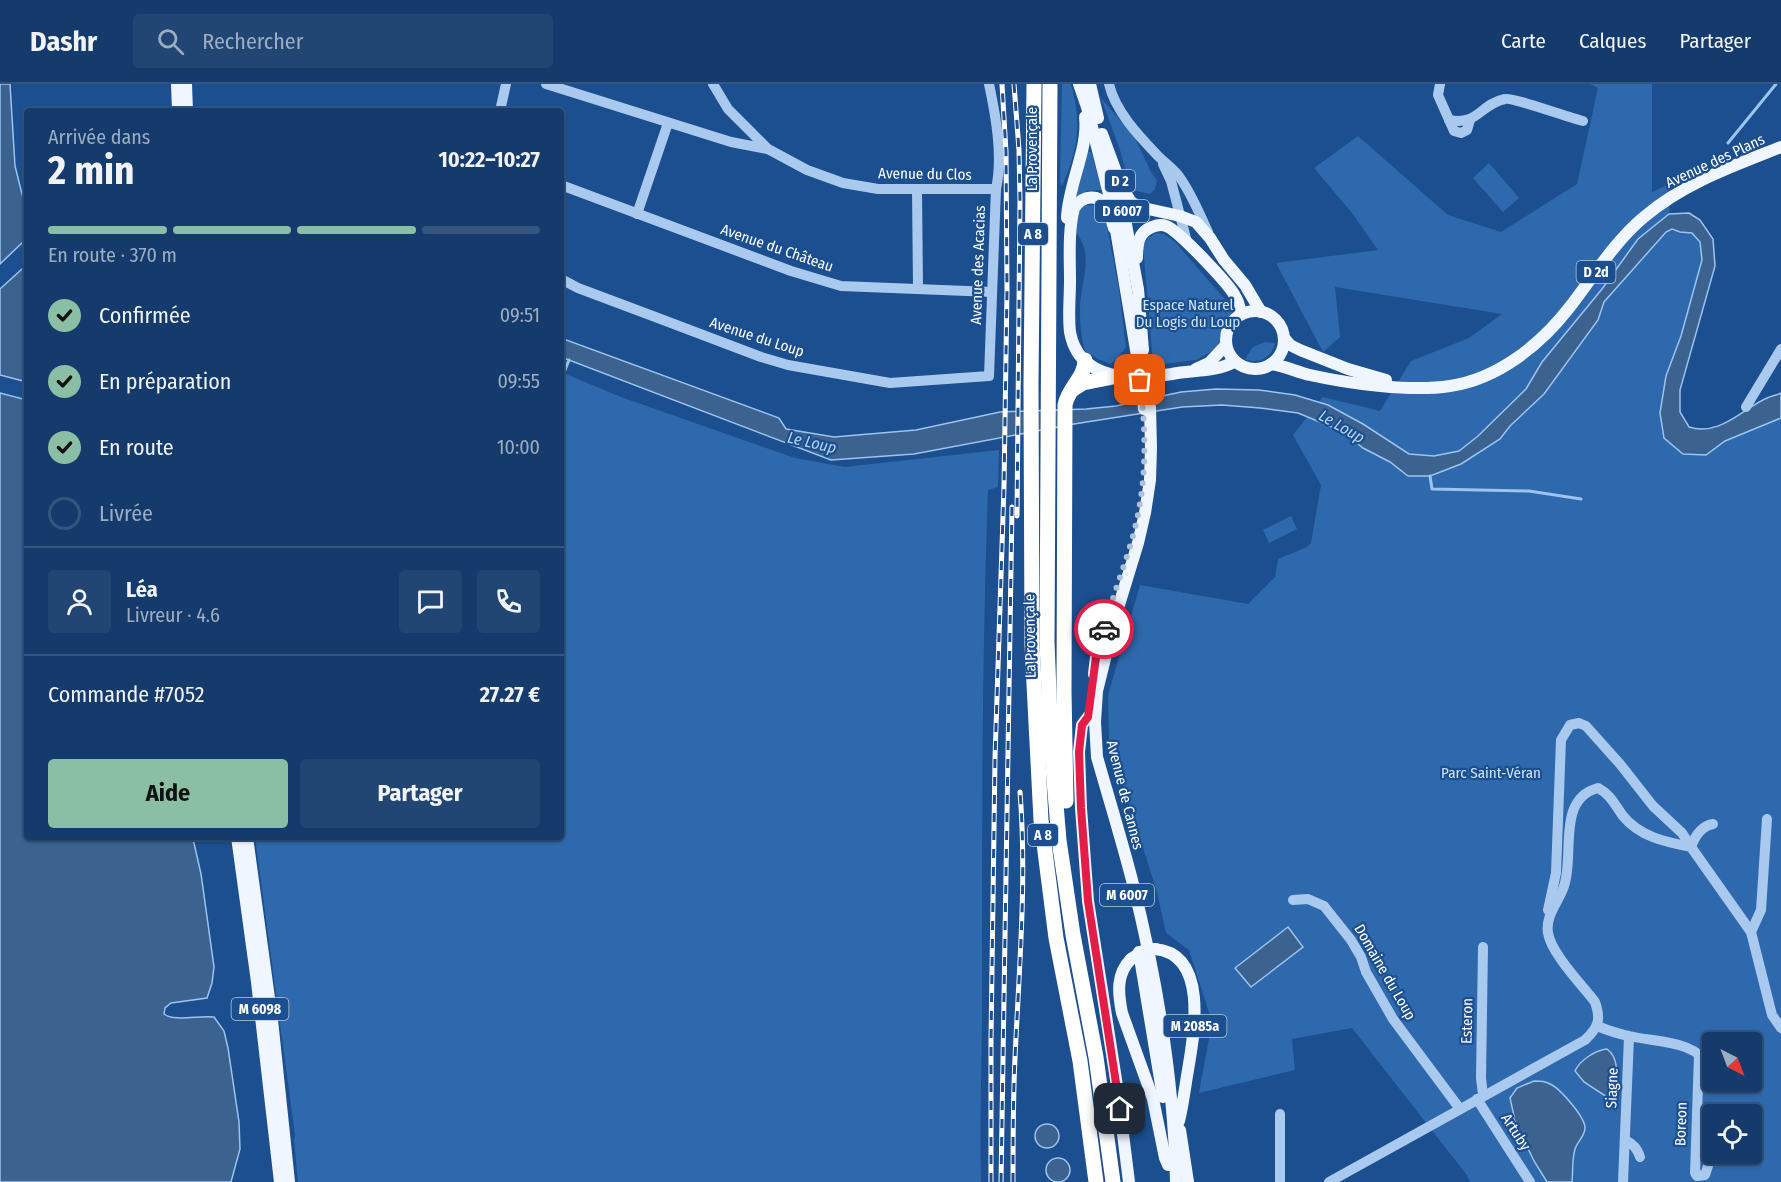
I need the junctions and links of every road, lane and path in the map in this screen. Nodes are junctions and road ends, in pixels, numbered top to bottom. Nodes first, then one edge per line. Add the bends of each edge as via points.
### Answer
1 (177, 84) edge
2 (186, 84) edge
3 (506, 84) edge
4 (546, 84) edge
5 (713, 84) edge
6 (989, 84) edge
7 (1034, 84) edge
8 (1050, 84) edge
9 (1109, 84) edge
10 (1440, 84) edge
11 (1083, 85) edge
12 (178, 108) edge
13 (187, 108) edge
14 (501, 108) edge
15 (1583, 121) dead end
16 (668, 123) junction
17 (1102, 134) junction
18 (1781, 147) edge
19 (768, 149) junction
20 (1158, 156) junction
21 (564, 186) edge
22 (996, 189) junction
23 (917, 190) junction
24 (1174, 194) junction
25 (1191, 196) junction
26 (1155, 212) junction
27 (637, 214) junction
28 (1180, 216) junction
29 (1160, 225) junction
30 (1114, 228) junction
31 (1210, 238) junction
32 (1187, 242) junction
33 (1070, 257) junction
34 (564, 281) edge
35 (918, 288) junction
36 (1138, 289) junction
37 (992, 292) junction
38 (1261, 312) junction
39 (1241, 314) junction
40 (1284, 338) junction
41 (1226, 345) junction
42 (1781, 349) edge
43 (1085, 360) junction
44 (1234, 362) junction
45 (1271, 364) junction
46 (1142, 367) junction
47 (1195, 370) junction
48 (989, 376) joint
49 (1118, 376) junction
50 (1413, 388) junction
51 (1067, 399) junction
52 (1746, 407) dead end
53 (1147, 408) joint
54 (1148, 449) junction
55 (1088, 717) junction
56 (1767, 819) dead end
57 (1713, 824) dead end
58 (237, 840) edge
59 (247, 840) edge
60 (1691, 847) junction
61 (1293, 900) dead end
62 (1548, 922) junction
63 (1751, 932) junction
64 (1073, 936) junction
65 (1483, 947) dead end
66 (1597, 1026) junction
67 (1781, 1028) edge
68 (1629, 1036) junction
69 (1699, 1055) junction
70 (1702, 1057) edge
71 (1169, 1079) junction
72 (1480, 1097) junction
73 (1460, 1109) junction
74 (1280, 1114) dead end
75 (1179, 1121) junction
76 (1625, 1140) junction
77 (1640, 1157) dead end
78 (1168, 1165) junction
79 (1708, 1166) dead end
80 (280, 1182) edge
81 (289, 1182) edge
82 (1096, 1182) edge
83 (1113, 1182) edge
84 (1129, 1182) edge
85 (1168, 1182) edge
86 (1176, 1182) edge
87 (1188, 1182) edge
88 (1280, 1182) edge
89 (1329, 1182) edge
90 (1530, 1182) edge
91 (1623, 1182) edge

1 - 12 main road
2 - 13 main road
3 - 14 street
4 - 16 street
5 - 19 street, Avenue du Clos via 728,109
6 - 22 street, Avenue des Acacias via 997,139
7 - 82 highway, La Provençale / A 8 via 1030,484 1032,645 1041,820
8 - 64 highway, La Provençale / A 8 via 1047,641 1059,840
9 - 20 street, D 2 via 1120,111
10 - 15 street via 1438,95 1449,120 1470,120 1506,98
11 - 17 main road, D 6007
11 - 30 main road, Avenue de Cannes / D 6007
11 - 33 main road via 1086,123 1069,200
16 - 19 street
16 - 27 street
17 - 26 main road, D 2 via 1125,195 1134,205
17 - 36 main road, Avenue de Cannes / D 6007 via 1125,219
18 - 50 main road, Avenue des Plans / D 2d via 1683,190 1643,218 1613,249 1567,310 1515,359 1462,384
19 - 23 street, Avenue du Clos via 807,170 843,183
20 - 24 street, D 2
20 - 25 street, D 2
21 - 27 street, Avenue du Château
22 - 23 street, Avenue du Clos
22 - 37 street, Avenue des Acacias
23 - 35 street
24 - 25 street
24 - 26 street
24 - 28 street, D 2
25 - 28 street via 1188,208
25 - 31 street, D 2
26 - 28 main road, D 2
27 - 35 street, Avenue du Château via 841,286
28 - 29 street
28 - 31 main road, D 2 via 1196,222
28 - 32 street, D 2
29 - 32 main road, D 2
29 - 36 main road via 1143,233 1137,244
30 - 33 main road via 1100,200 1092,197 1080,201 1073,213
30 - 46 main road, Avenue de Cannes / D 6007
31 - 38 main road, D 2
32 - 39 main road, D 2 via 1235,294
33 - 43 main road via 1070,330
34 - 48 street, Avenue du Loup via 788,365 890,383
35 - 37 street, Avenue du Château
36 - 46 main road, Avenue de Cannes / D 6007
37 - 48 street, Avenue des Acacias
38 - 39 main road
38 - 40 main road via 1277,322
39 - 41 main road via 1227,331
40 - 45 main road via 1280,355
40 - 50 main road, Avenue des Plans / D 2d via 1294,347 1340,366
41 - 44 main road
41 - 47 main road via 1209,363
42 - 52 street
43 - 49 main road
43 - 51 highway via 1083,373
44 - 45 main road via 1251,369
44 - 47 main road via 1221,368
45 - 50 main road, Avenue des Plans / D 2d via 1328,379
46 - 53 main road, Avenue de Cannes / D 6007, bridge
47 - 49 main road via 1148,377
49 - 51 highway via 1083,382
51 - 64 highway via 1065,772
53 - 54 main road, Avenue de Cannes / M 6007
54 - 55 main road, Avenue de Cannes / M 6007 via 1139,511 1096,657
54 - 71 main road, Avenue de Cannes / M 6007 via 1150,480 1145,513 1097,691 1095,737 1141,921
55 - 78 main road, Avenue de Cannes / M 6007 via 1094,777 1134,922 1167,1128
55 - 84 main road via 1082,725 1079,752 1088,901
56 - 63 street via 1761,910
57 - 60 street via 1694,837
58 - 80 main road, M 6098
59 - 81 main road, M 6098
60 - 62 street via 1661,842 1632,825 1606,792 1598,788 1589,790 1574,810 1564,887
60 - 62 street via 1586,726 1570,725 1561,740 1556,873
60 - 63 street
61 - 73 street, Domaine du Loup via 1308,899 1324,906 1361,957 1393,1019
62 - 66 street via 1554,949 1595,1002
63 - 67 street via 1772,1015
64 - 83 highway, La Provençale / A 8 via 1096,1058
65 - 72 street, Esteron
66 - 68 street
66 - 72 street via 1585,1040
68 - 69 street via 1687,1047
68 - 76 street, Siagne
69 - 70 street
69 - 79 street, Boreon via 1697,1176 1705,1175
71 - 75 main road
71 - 86 main road, Avenue de Cannes / M 6007
72 - 73 street
72 - 90 street, Artuby
73 - 89 street
74 - 88 street
75 - 78 main road, M 2085a, bridge via 1196,1015 1194,993 1181,963 1168,953 1143,951 1126,964 1119,998 1153,1098
75 - 87 main road, M 2085a
76 - 77 street via 1638,1149
76 - 91 street, Siagne
78 - 85 main road, Avenue de Cannes / M 6007

